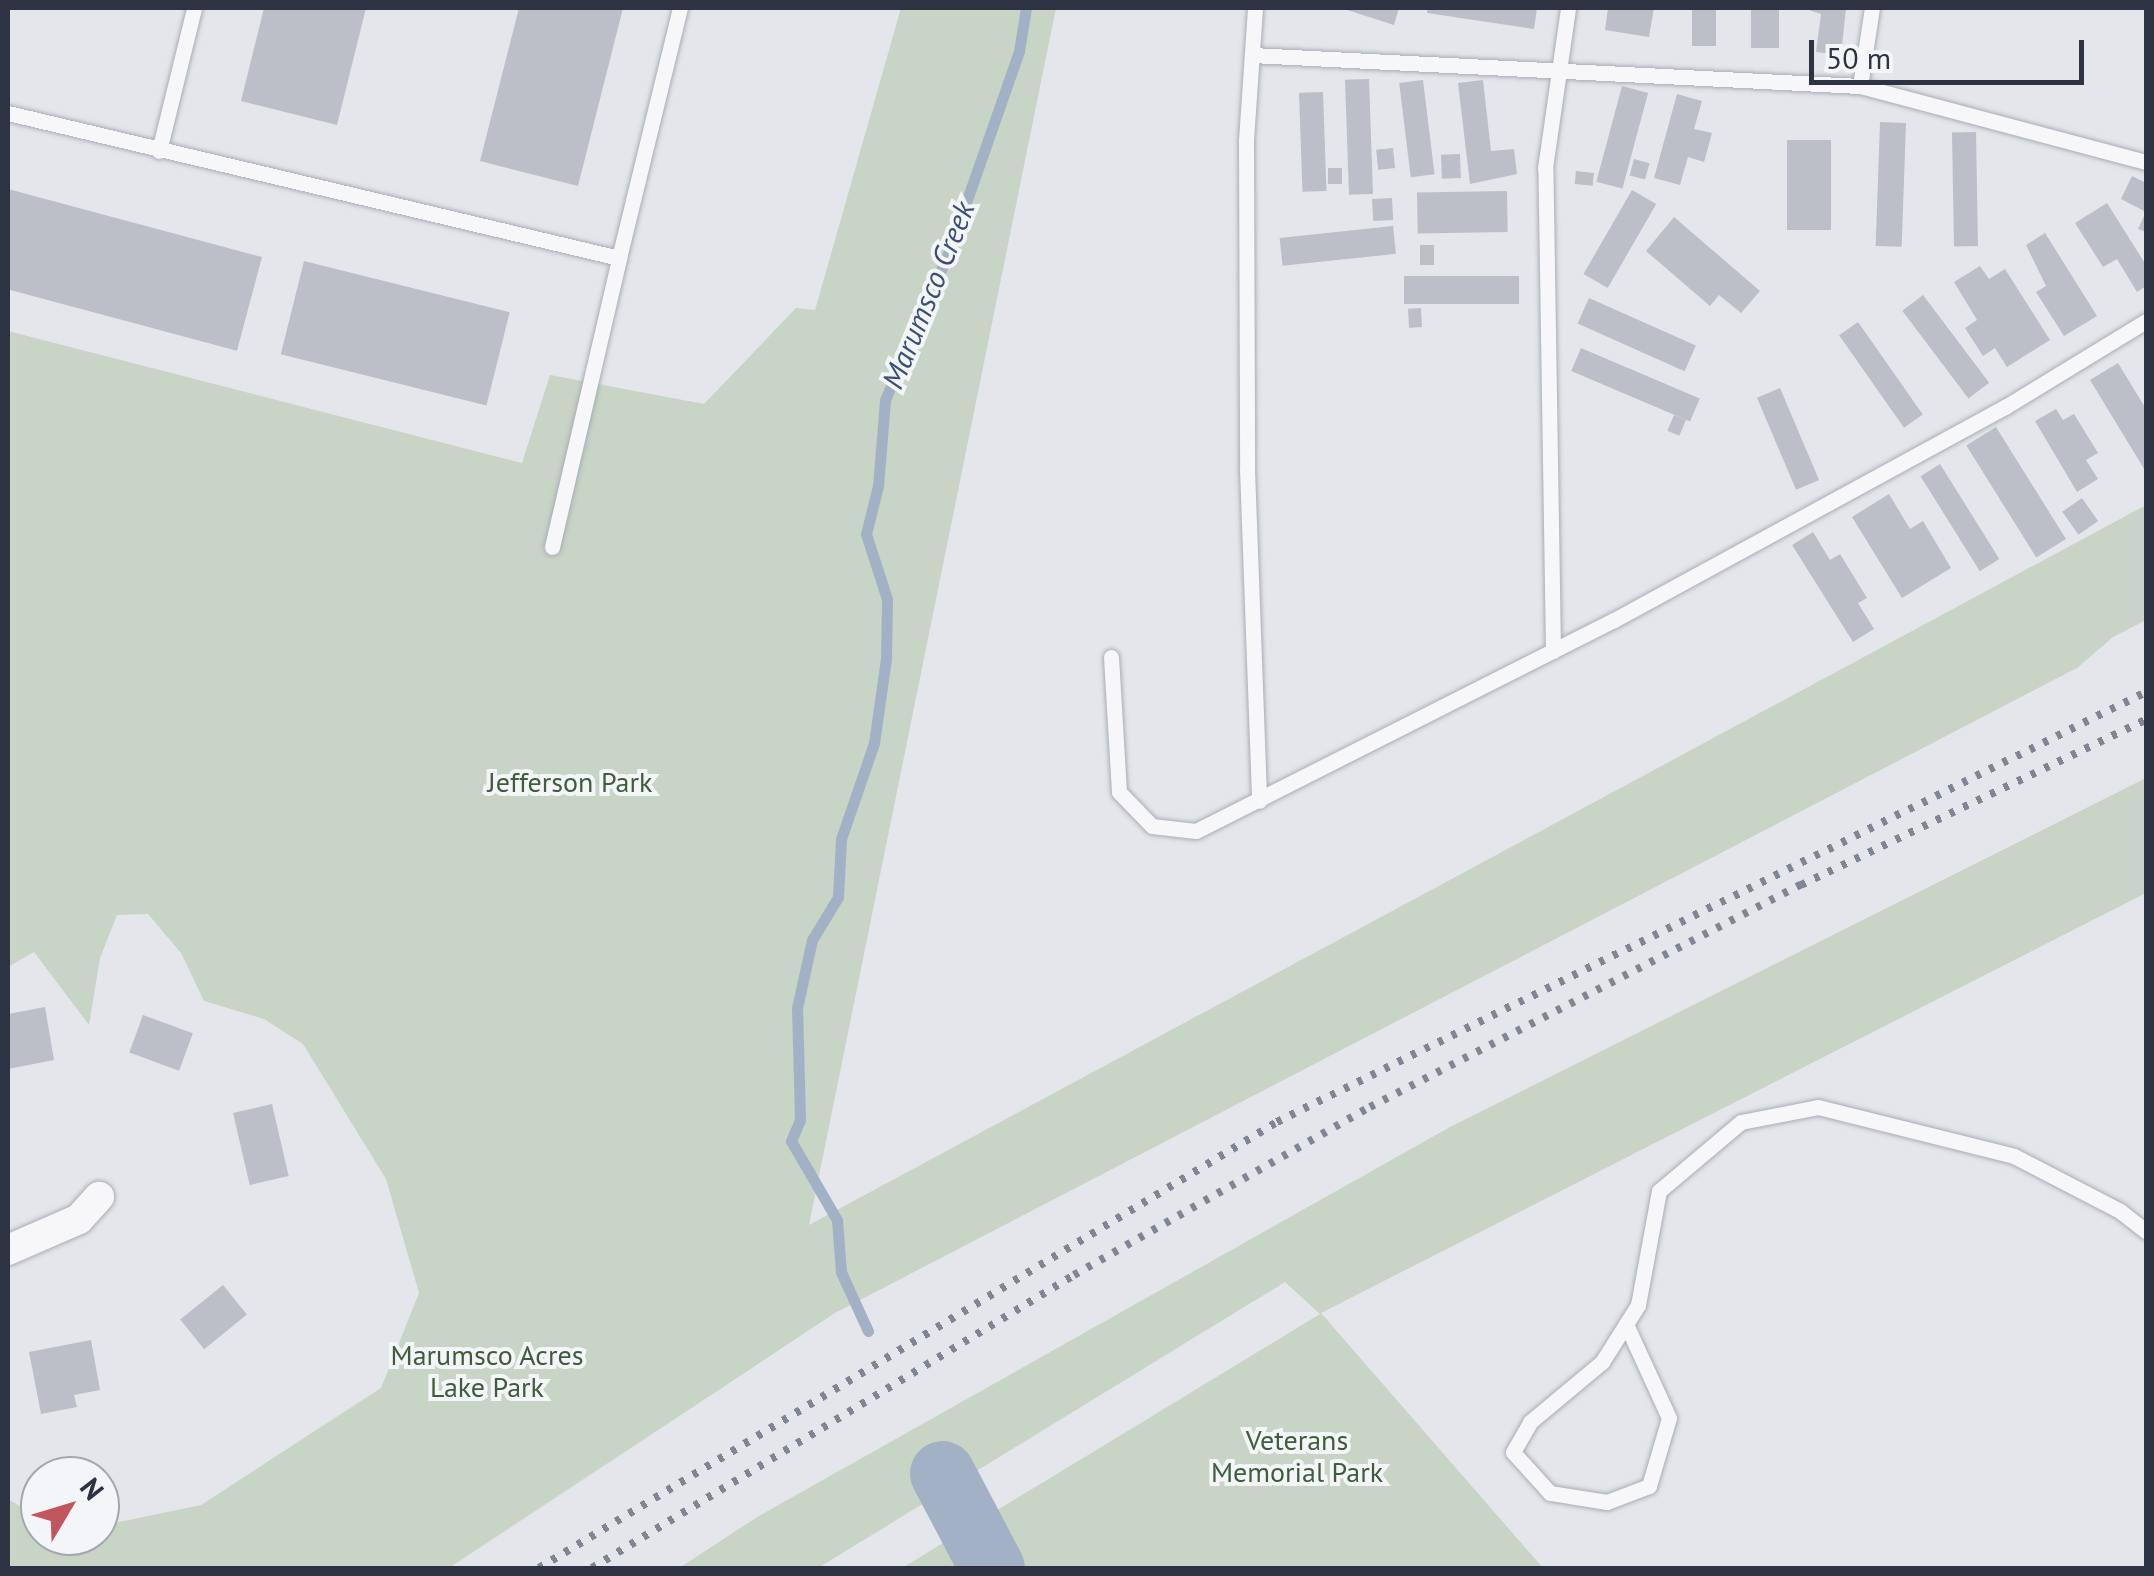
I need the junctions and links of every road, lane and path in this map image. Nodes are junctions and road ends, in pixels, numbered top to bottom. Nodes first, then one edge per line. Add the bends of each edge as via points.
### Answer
1 (194, 8) edge
2 (680, 8) edge
3 (1255, 8) edge
4 (1568, 8) edge
5 (1872, 8) edge
6 (1252, 56) junction
7 (1556, 68) junction
8 (1860, 86) junction
9 (8, 113) edge
10 (159, 150) junction
11 (2146, 162) edge
12 (619, 258) junction
13 (2146, 321) edge
14 (552, 547) dead end
15 (1553, 651) junction
16 (1111, 657) dead end
17 (1259, 801) junction
18 (99, 1197) dead end
19 (2146, 1232) edge
20 (8, 1250) edge
21 (1626, 1324) junction

1 - 10 lane
2 - 12 lane
3 - 6 lane
4 - 7 lane
5 - 8 lane
6 - 7 lane
6 - 17 lane via 1247,469
7 - 8 lane
7 - 15 lane via 1545,168
8 - 11 lane
9 - 10 lane
10 - 12 lane
12 - 14 lane
13 - 15 lane via 1988,416
15 - 17 lane
16 - 17 lane via 1114,768 1133,812 1152,826 1186,832
18 - 20 street via 78,1219
19 - 21 lane via 2014,1156 1818,1108 1740,1122 1659,1190 1638,1305
21 - 21 lane via 1602,1362 1530,1422 1513,1452 1550,1493 1608,1502 1649,1486 1669,1418

